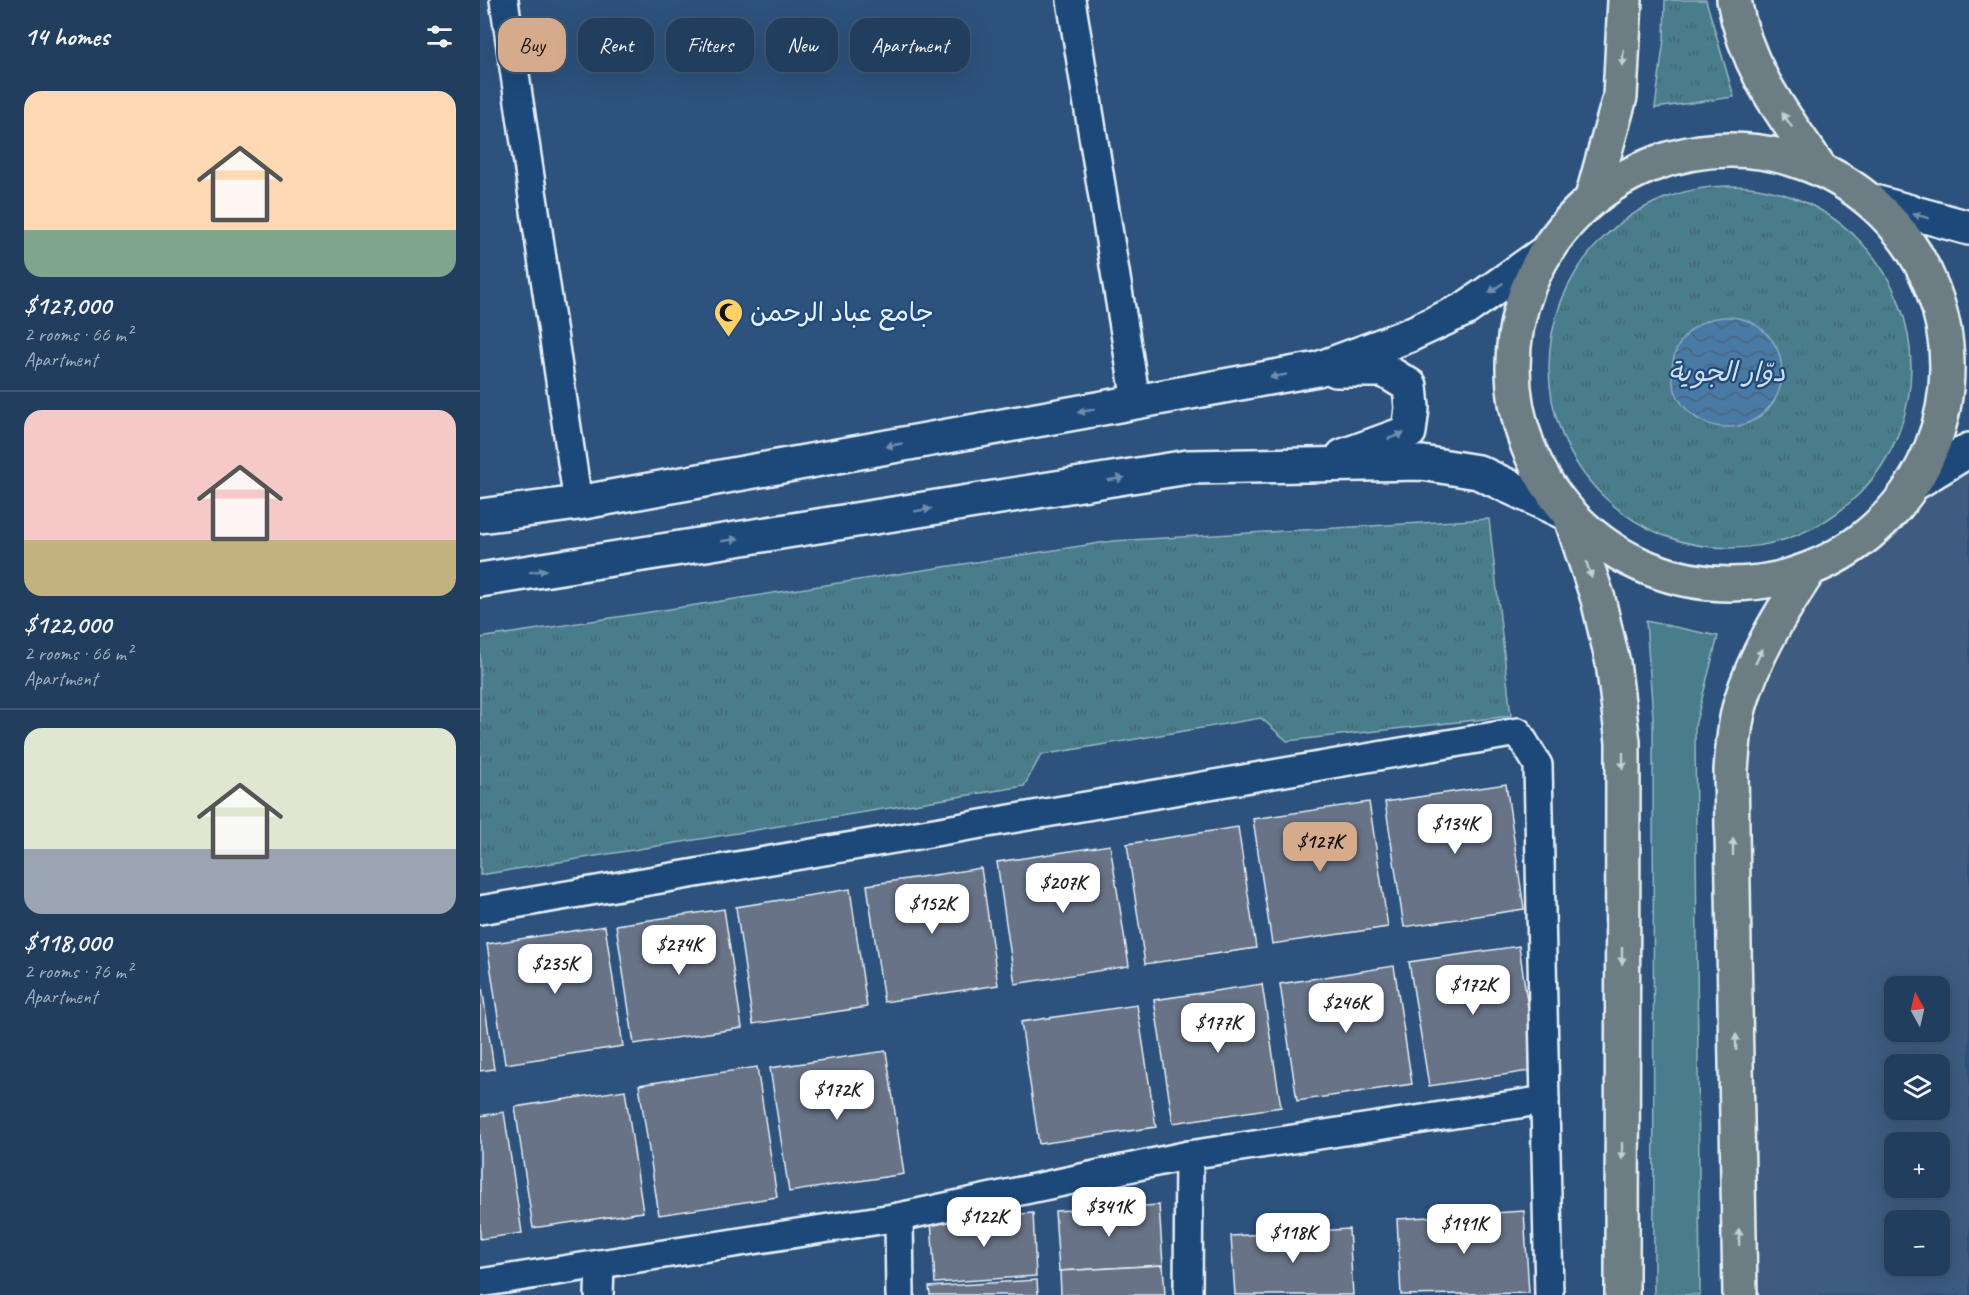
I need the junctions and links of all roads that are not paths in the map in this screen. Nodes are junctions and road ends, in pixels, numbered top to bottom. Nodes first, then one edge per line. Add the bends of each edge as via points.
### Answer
1 (504, 0) edge
2 (1071, 0) edge
3 (1625, 0) edge
4 (1734, 0) edge
5 (1820, 168) junction
6 (1592, 198) junction
7 (1874, 202) junction
8 (1969, 228) edge
9 (1543, 254) junction
10 (1318, 369) junction
11 (1136, 401) junction
12 (1969, 450) edge
13 (1321, 465) junction
14 (1915, 483) junction
15 (578, 503) junction
16 (1570, 515) junction
17 (480, 516) edge
18 (1810, 569) junction
19 (480, 580) edge
20 (480, 910) edge
21 (1545, 1100) junction
22 (1189, 1155) junction
23 (899, 1216) junction
24 (600, 1264) junction
25 (480, 1283) edge
26 (599, 1295) edge
27 (900, 1295) edge
28 (1188, 1295) edge
29 (1549, 1295) edge
30 (1622, 1295) edge
31 (1740, 1295) edge

1 - 15 street
2 - 11 street
3 -> 6 main road via 1620,98
5 -> 4 main road via 1762,85 1738,26
5 - 6 main road via 1787,156 1752,150 1703,151 1654,163
5 - 7 main road
6 - 9 main road
8 -> 7 main road
7 - 14 main road via 1920,258 1945,328 1948,386 1939,430
9 -> 10 main road via 1465,309 1407,336
9 - 16 main road via 1521,303 1512,351 1513,389 1521,429 1539,471
10 -> 11 main road
13 -> 10 main road via 1408,432 1412,408 1410,386 1384,370
11 -> 15 main road
12 - 14 main road
13 - 16 main road via 1422,463 1478,472
19 -> 13 main road via 1188,467
14 - 18 main road via 1893,511 1863,538
15 - 17 main road
16 - 18 main road via 1616,552 1658,571 1694,581 1765,581
16 -> 30 main road via 1613,663 1623,742
31 -> 18 main road via 1731,770 1739,706 1777,619
20 - 21 street via 1518,732 1538,765
21 - 22 street
21 - 29 street
22 - 23 street
22 - 28 street
23 - 24 street
23 - 27 street
24 - 25 street
24 - 26 street

